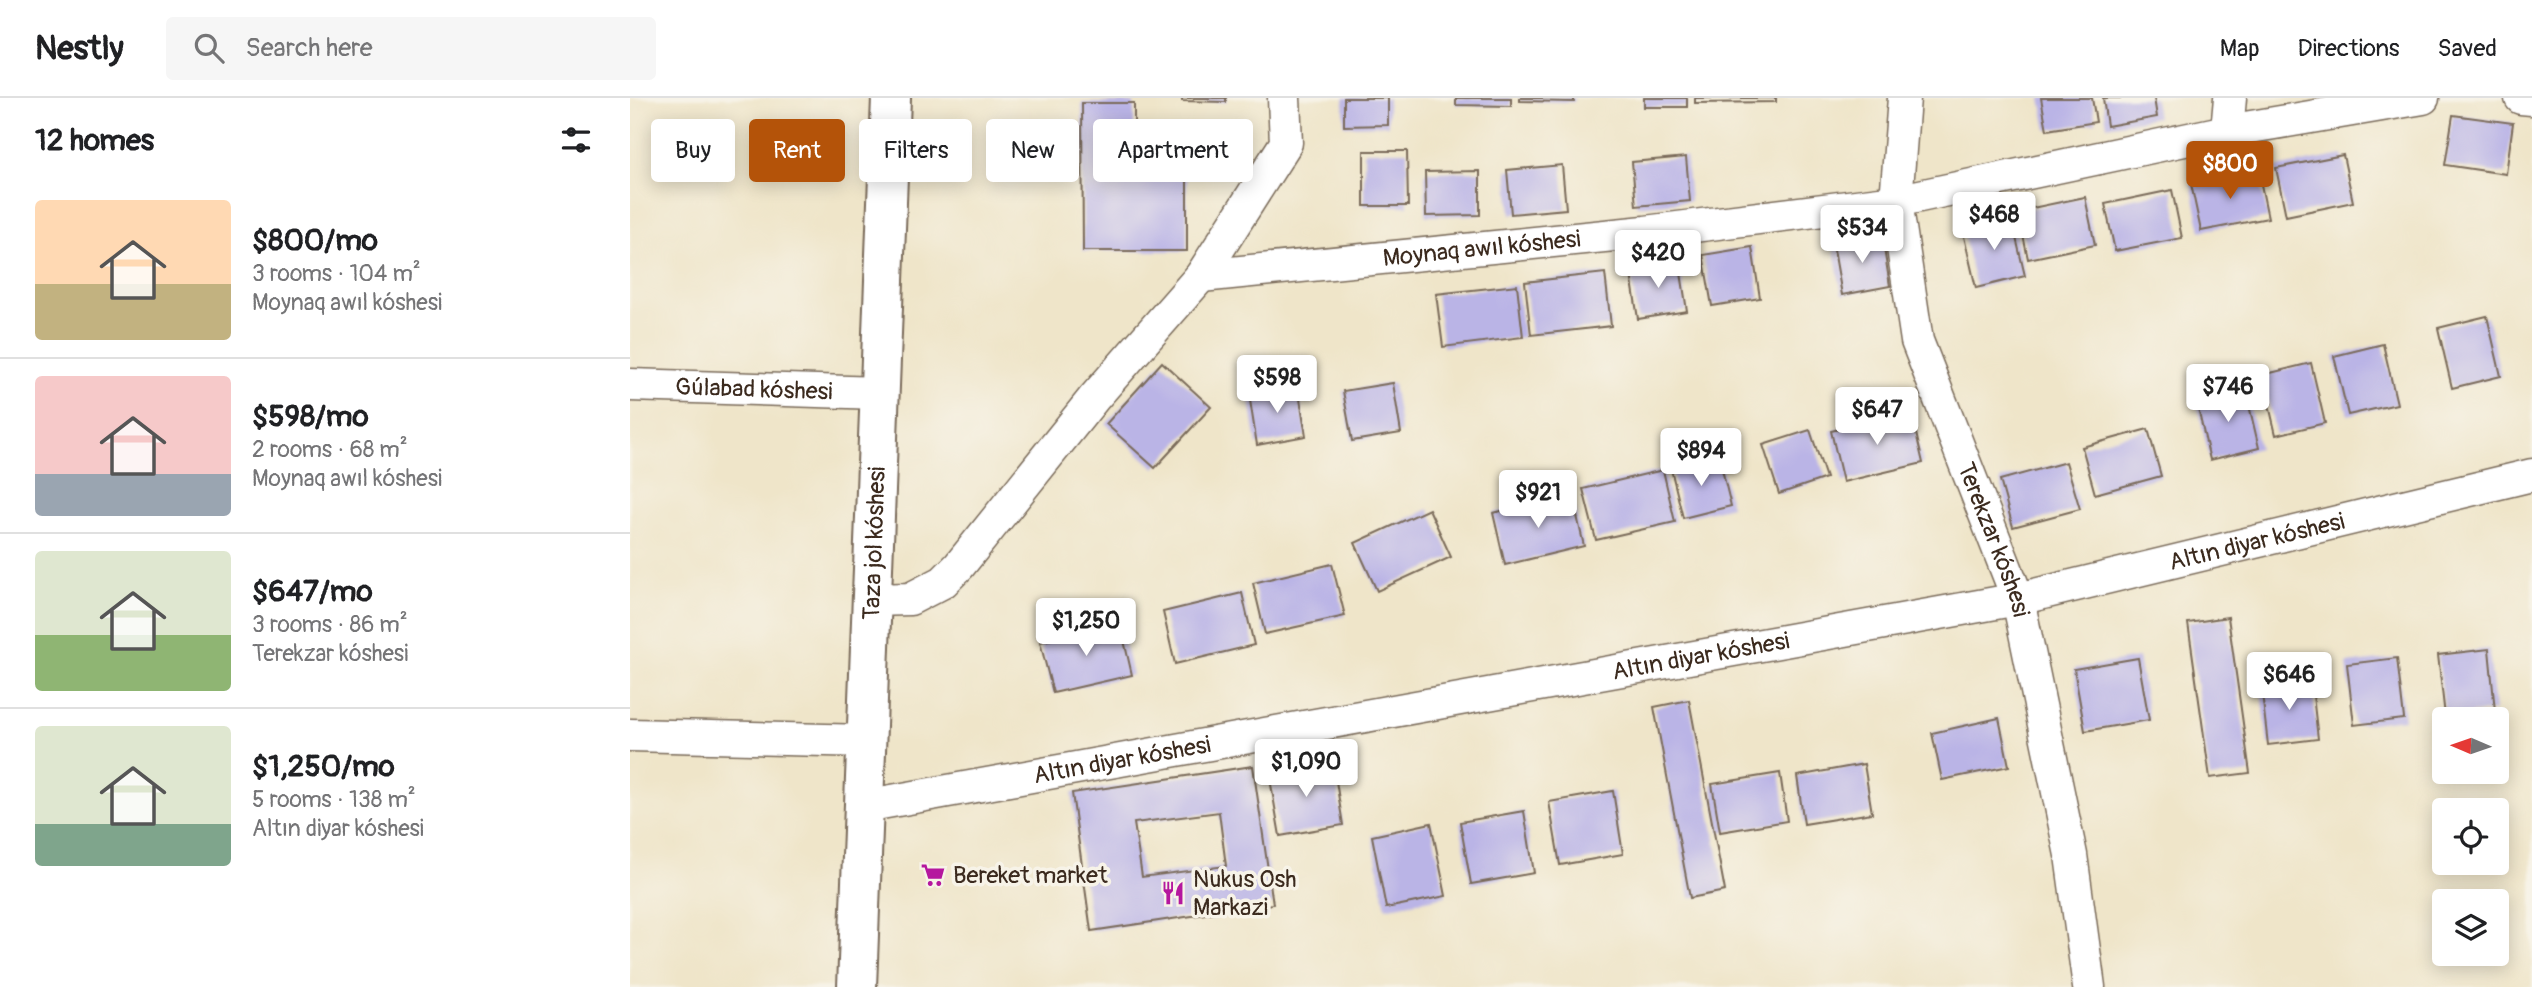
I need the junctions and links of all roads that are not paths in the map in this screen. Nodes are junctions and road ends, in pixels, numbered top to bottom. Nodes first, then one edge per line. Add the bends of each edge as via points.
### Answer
1 (891, 98) edge
2 (1284, 98) edge
3 (1904, 98) edge
4 (2230, 98) edge
5 (2423, 98) edge
6 (2521, 98) edge
7 (2532, 99) edge
8 (2227, 131) junction
9 (1896, 201) junction
10 (1201, 276) junction
11 (630, 385) edge
12 (880, 393) junction
13 (2532, 475) edge
14 (2018, 599) junction
15 (872, 600) junction
16 (630, 735) edge
17 (867, 741) junction
18 (864, 806) junction
19 (857, 987) edge
20 (2089, 987) edge

1 - 12 main road, Taza jol kóshesi
2 - 10 street via 1286,143
3 - 9 street, Terekzar kóshesi
4 - 8 street
5 - 8 street, Moynaq awıl kóshesi
6 - 7 street
8 - 9 street, Moynaq awıl kóshesi
9 - 10 street, Moynaq awıl kóshesi via 1645,232
9 - 14 street, Terekzar kóshesi via 1917,341
10 - 15 street via 943,582 910,599
11 - 12 street, Gúlabad kóshesi
12 - 15 main road, Taza jol kóshesi
13 - 14 street, Altın diyar kóshesi
14 - 18 street, Altın diyar kóshesi
14 - 20 street, Terekzar kóshesi via 2071,855
15 - 17 main road, Taza jol kóshesi
16 - 17 street
17 - 18 main road, Taza jol kóshesi
18 - 19 main road, Taza jol kóshesi

